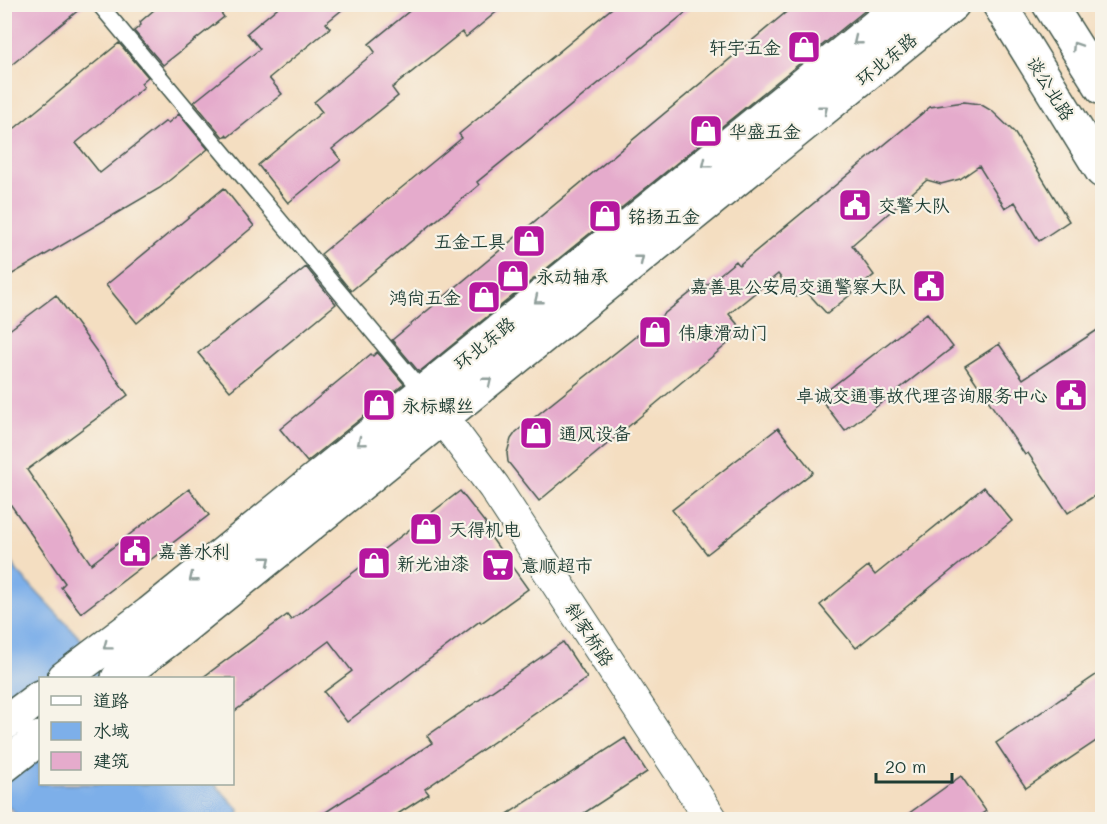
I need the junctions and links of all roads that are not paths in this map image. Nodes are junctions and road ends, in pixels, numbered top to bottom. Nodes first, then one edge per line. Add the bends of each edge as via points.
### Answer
1 (99, 4) edge
2 (903, 4) edge
3 (953, 4) edge
4 (999, 4) edge
5 (1049, 4) edge
6 (1102, 88) edge
7 (1102, 171) edge
8 (423, 392) junction
9 (443, 418) junction
10 (65, 677) edge
11 (119, 677) edge
12 (39, 698) edge
13 (4, 724) edge
14 (39, 739) edge
15 (4, 765) edge
16 (711, 819) edge

1 - 8 lane
2 -> 8 street, 环北东路
9 -> 3 street, 环北东路
4 - 7 street, 谈公北路
6 -> 5 street
8 - 9 street, 斜家桥路
8 -> 10 street, 环北东路
11 -> 9 street, 环北东路
9 - 16 street, 斜家桥路 via 494,488
12 - 13 street
14 - 15 street

